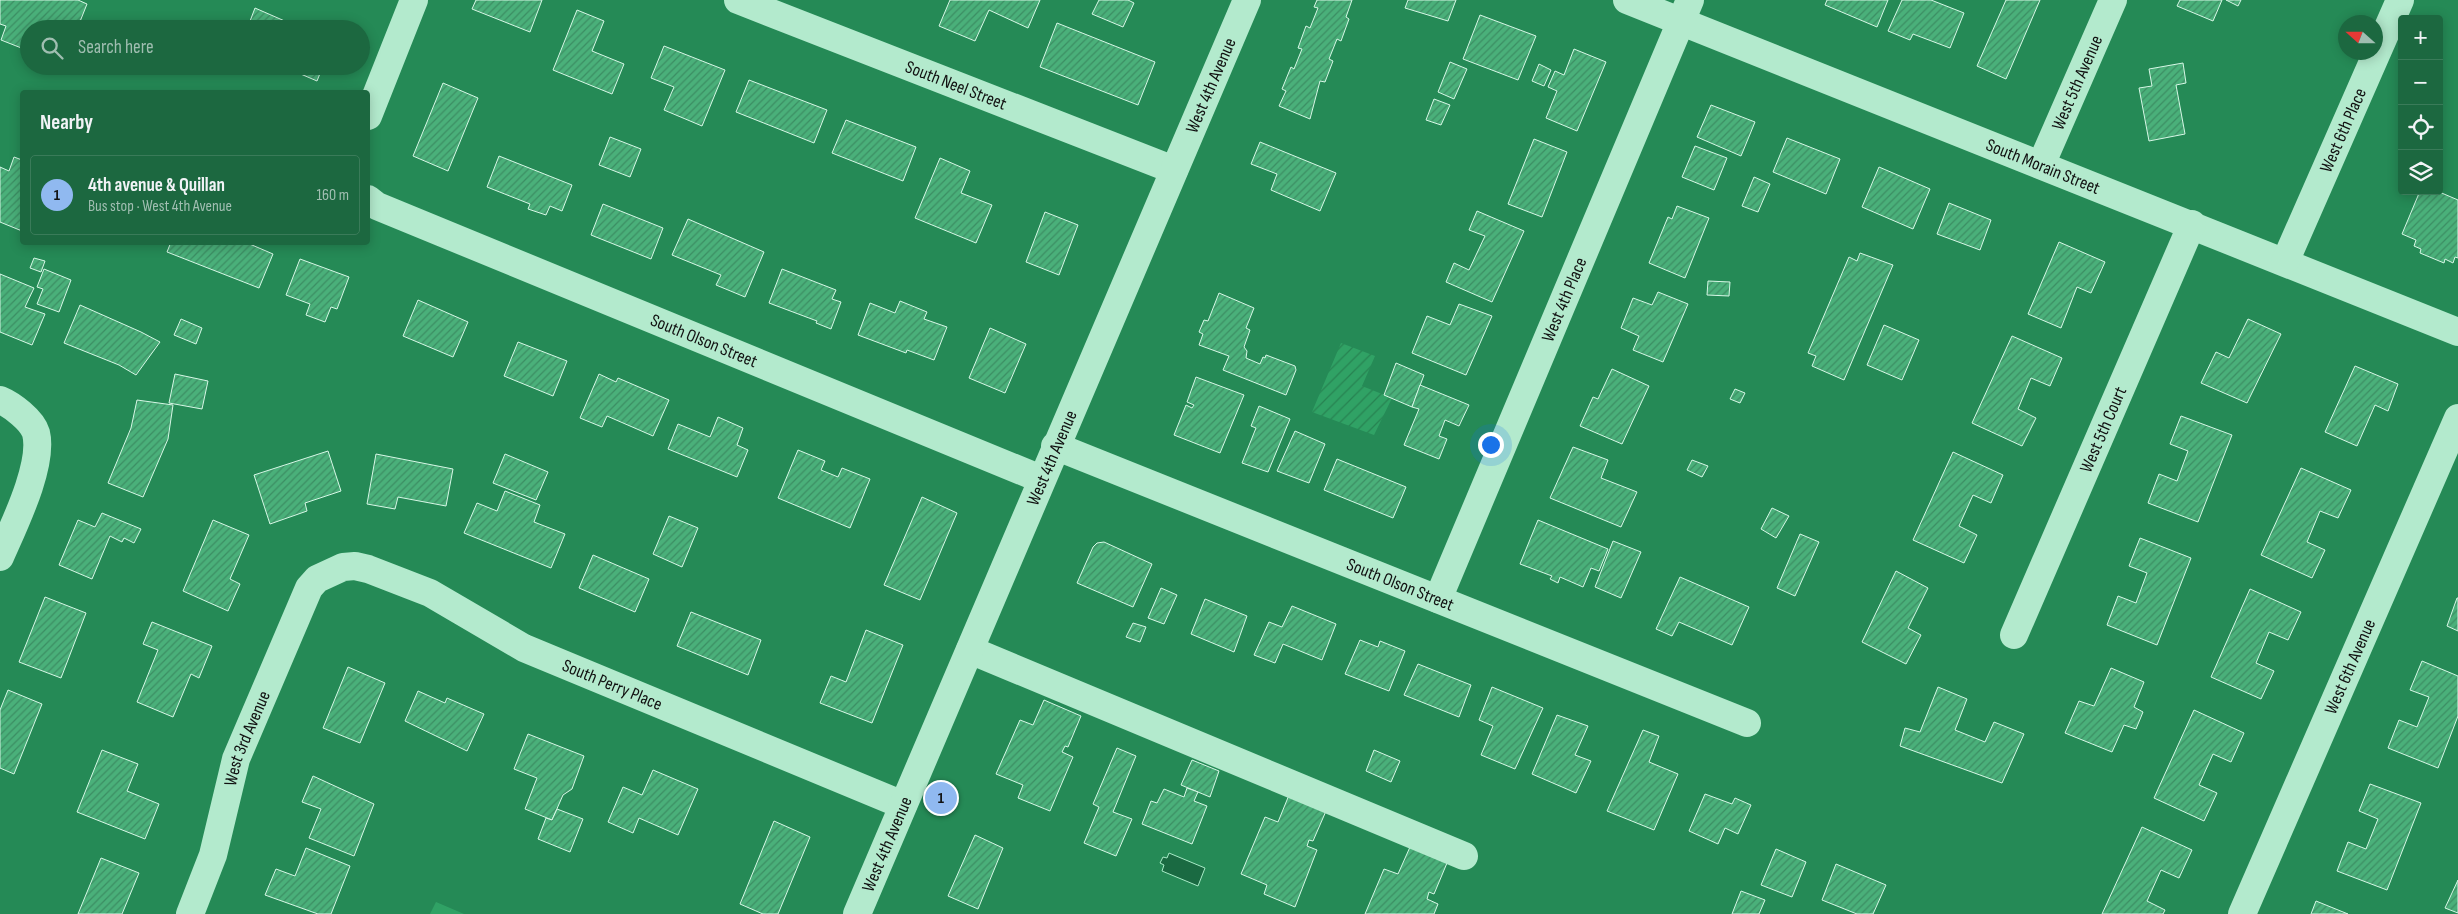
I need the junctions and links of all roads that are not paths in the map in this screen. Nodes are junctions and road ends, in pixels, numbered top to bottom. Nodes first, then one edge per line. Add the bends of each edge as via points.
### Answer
1 (414, 0) edge
2 (738, 0) edge
3 (1247, 0) edge
4 (1627, 0) edge
5 (2113, 0) edge
6 (2400, 0) edge
7 (1685, 11) edge
8 (370, 111) edge
9 (2041, 165) junction
10 (1174, 170) junction
11 (370, 201) edge
12 (2192, 224) junction
13 (2285, 262) junction
14 (2458, 332) edge
15 (0, 400) edge
16 (2458, 418) edge
17 (1055, 446) junction
18 (1041, 479) junction
19 (0, 557) edge
20 (326, 574) joint
21 (1438, 599) junction
22 (2014, 635) dead end
23 (970, 650) junction
24 (1747, 723) dead end
25 (903, 805) junction
26 (1464, 856) dead end
27 (190, 914) edge
28 (857, 914) edge
29 (2242, 914) edge

1 - 8 street
2 - 10 street, South Neel Street
3 - 10 street, West 4th Avenue
4 - 7 street, South Morain Street
5 - 9 street, West 5th Avenue
6 - 13 street, West 6th Place
7 - 9 street, South Morain Street
7 - 21 street, West 4th Place
9 - 12 street, South Morain Street
10 - 17 street, West 4th Avenue
11 - 18 street, South Olson Street
12 - 13 street, South Morain Street
12 - 22 street, West 5th Court
13 - 14 street, South Morain Street
15 - 19 street via 23,415 36,433 35,464
16 - 29 street, West 6th Avenue
17 - 18 street, West 4th Avenue
17 - 21 street, South Olson Street
18 - 23 street, West 4th Avenue
20 - 25 street, South Perry Place via 342,567 356,566 421,590 524,648
20 - 27 street, West 3rd Avenue via 309,588 236,759 213,855
21 - 24 street, South Olson Street
23 - 25 street, West 4th Avenue
23 - 26 street
25 - 28 street, West 4th Avenue

